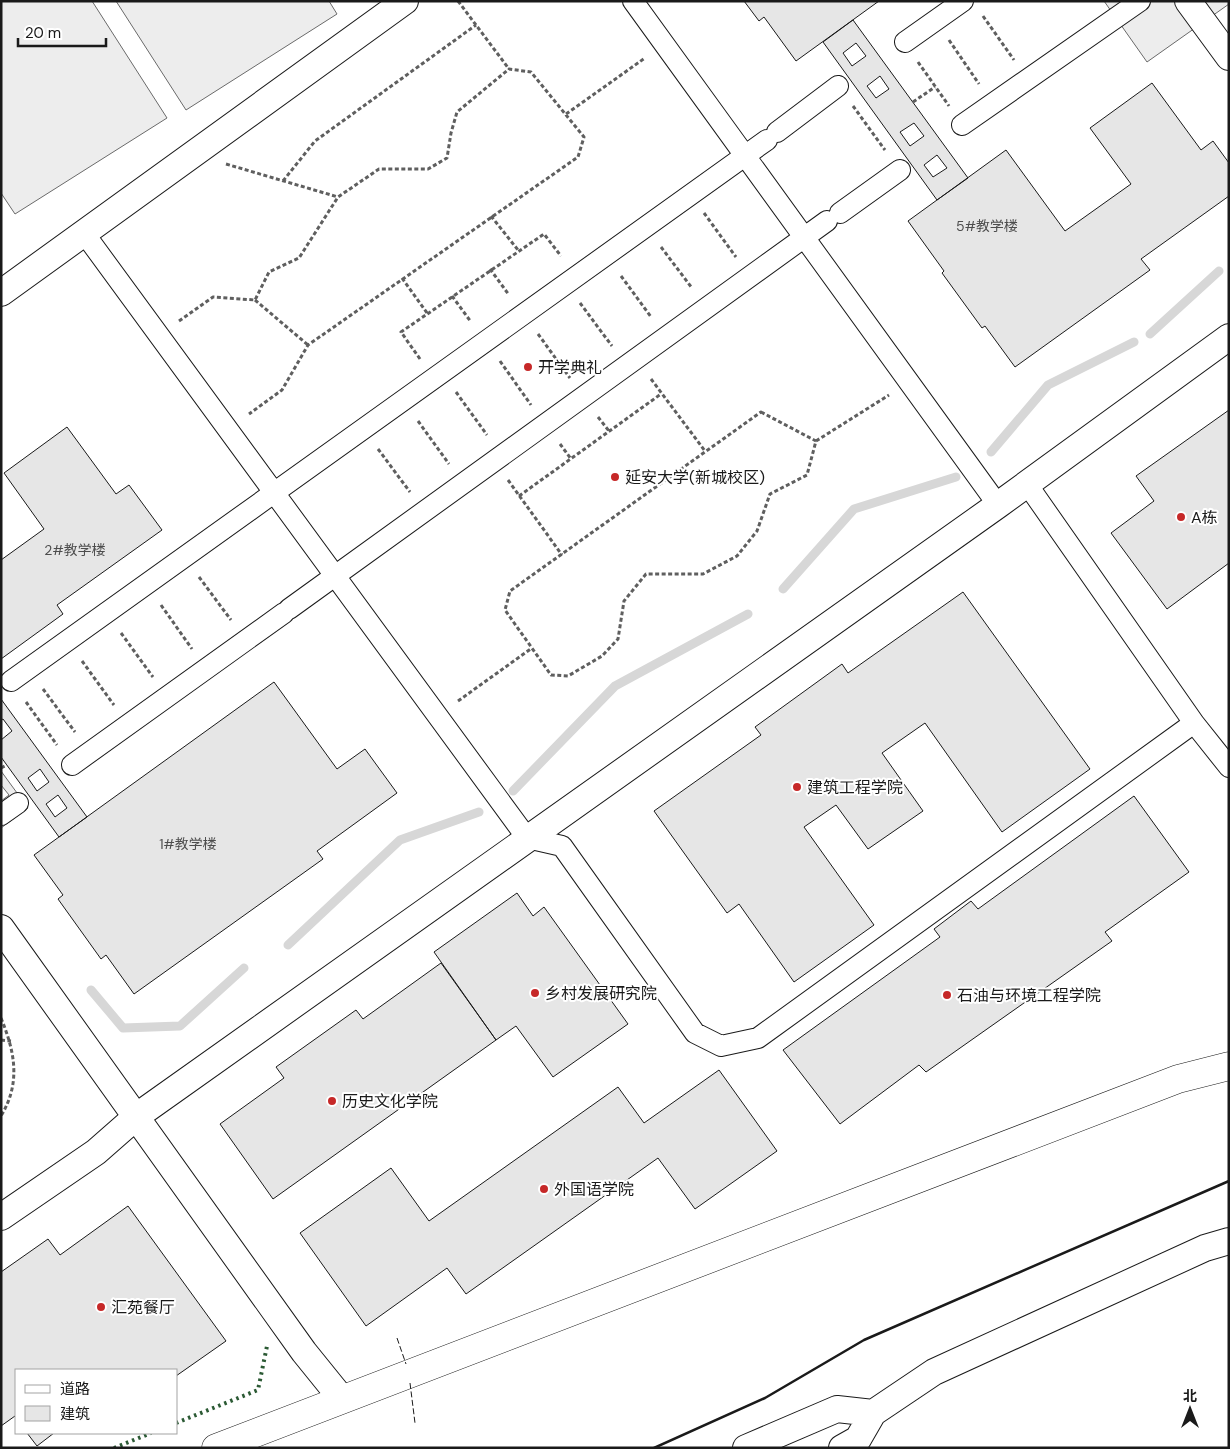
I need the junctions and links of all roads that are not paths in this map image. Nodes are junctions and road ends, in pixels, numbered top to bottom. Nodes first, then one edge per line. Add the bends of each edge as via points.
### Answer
1 (405, 1) edge
2 (633, 1) edge
3 (1140, 1) edge
4 (1188, 1) edge
5 (971, 5) edge
6 (905, 42) road end
7 (1229, 57) edge
8 (838, 86) road end
9 (962, 125) road end
10 (745, 156) junction
11 (900, 170) road end
12 (84, 233) junction
13 (804, 237) junction
14 (1, 293) edge
15 (1229, 337) edge
16 (1027, 484) junction
17 (274, 492) junction
18 (998, 504) junction
19 (335, 576) junction
20 (11, 681) road end
21 (1194, 723) junction
22 (72, 765) road end
23 (1229, 767) edge
24 (18, 803) dead end
25 (1, 815) edge
26 (527, 838) junction
27 (1, 928) edge
28 (1229, 1066) edge
29 (137, 1116) junction
30 (1, 1218) edge
31 (1229, 1241) edge
32 (342, 1399) junction
33 (873, 1413) junction
34 (216, 1448) edge
35 (746, 1448) edge
36 (842, 1448) edge

1 - 12 street
2 - 10 street
3 - 9 street
4 - 7 street
5 - 6 street via 935,21
8 - 10 street
10 - 13 street
10 - 17 street
11 - 13 street
12 - 14 street
12 - 17 street
13 - 18 street
13 - 19 street
15 - 16 street
16 - 18 street
16 - 21 street
17 - 19 street
17 - 20 street
18 - 26 street
19 - 22 street
19 - 26 street
21 - 23 street
21 - 26 street via 758,1038 721,1046 695,1033 562,846
24 - 25 street
26 - 29 street
27 - 29 street
28 - 32 street via 1178,1079
29 - 30 street via 96,1152
29 - 32 street via 304,1352
31 - 33 street via 1205,1248 934,1372
32 - 34 street
33 - 35 street via 837,1410
33 - 36 street via 858,1439

